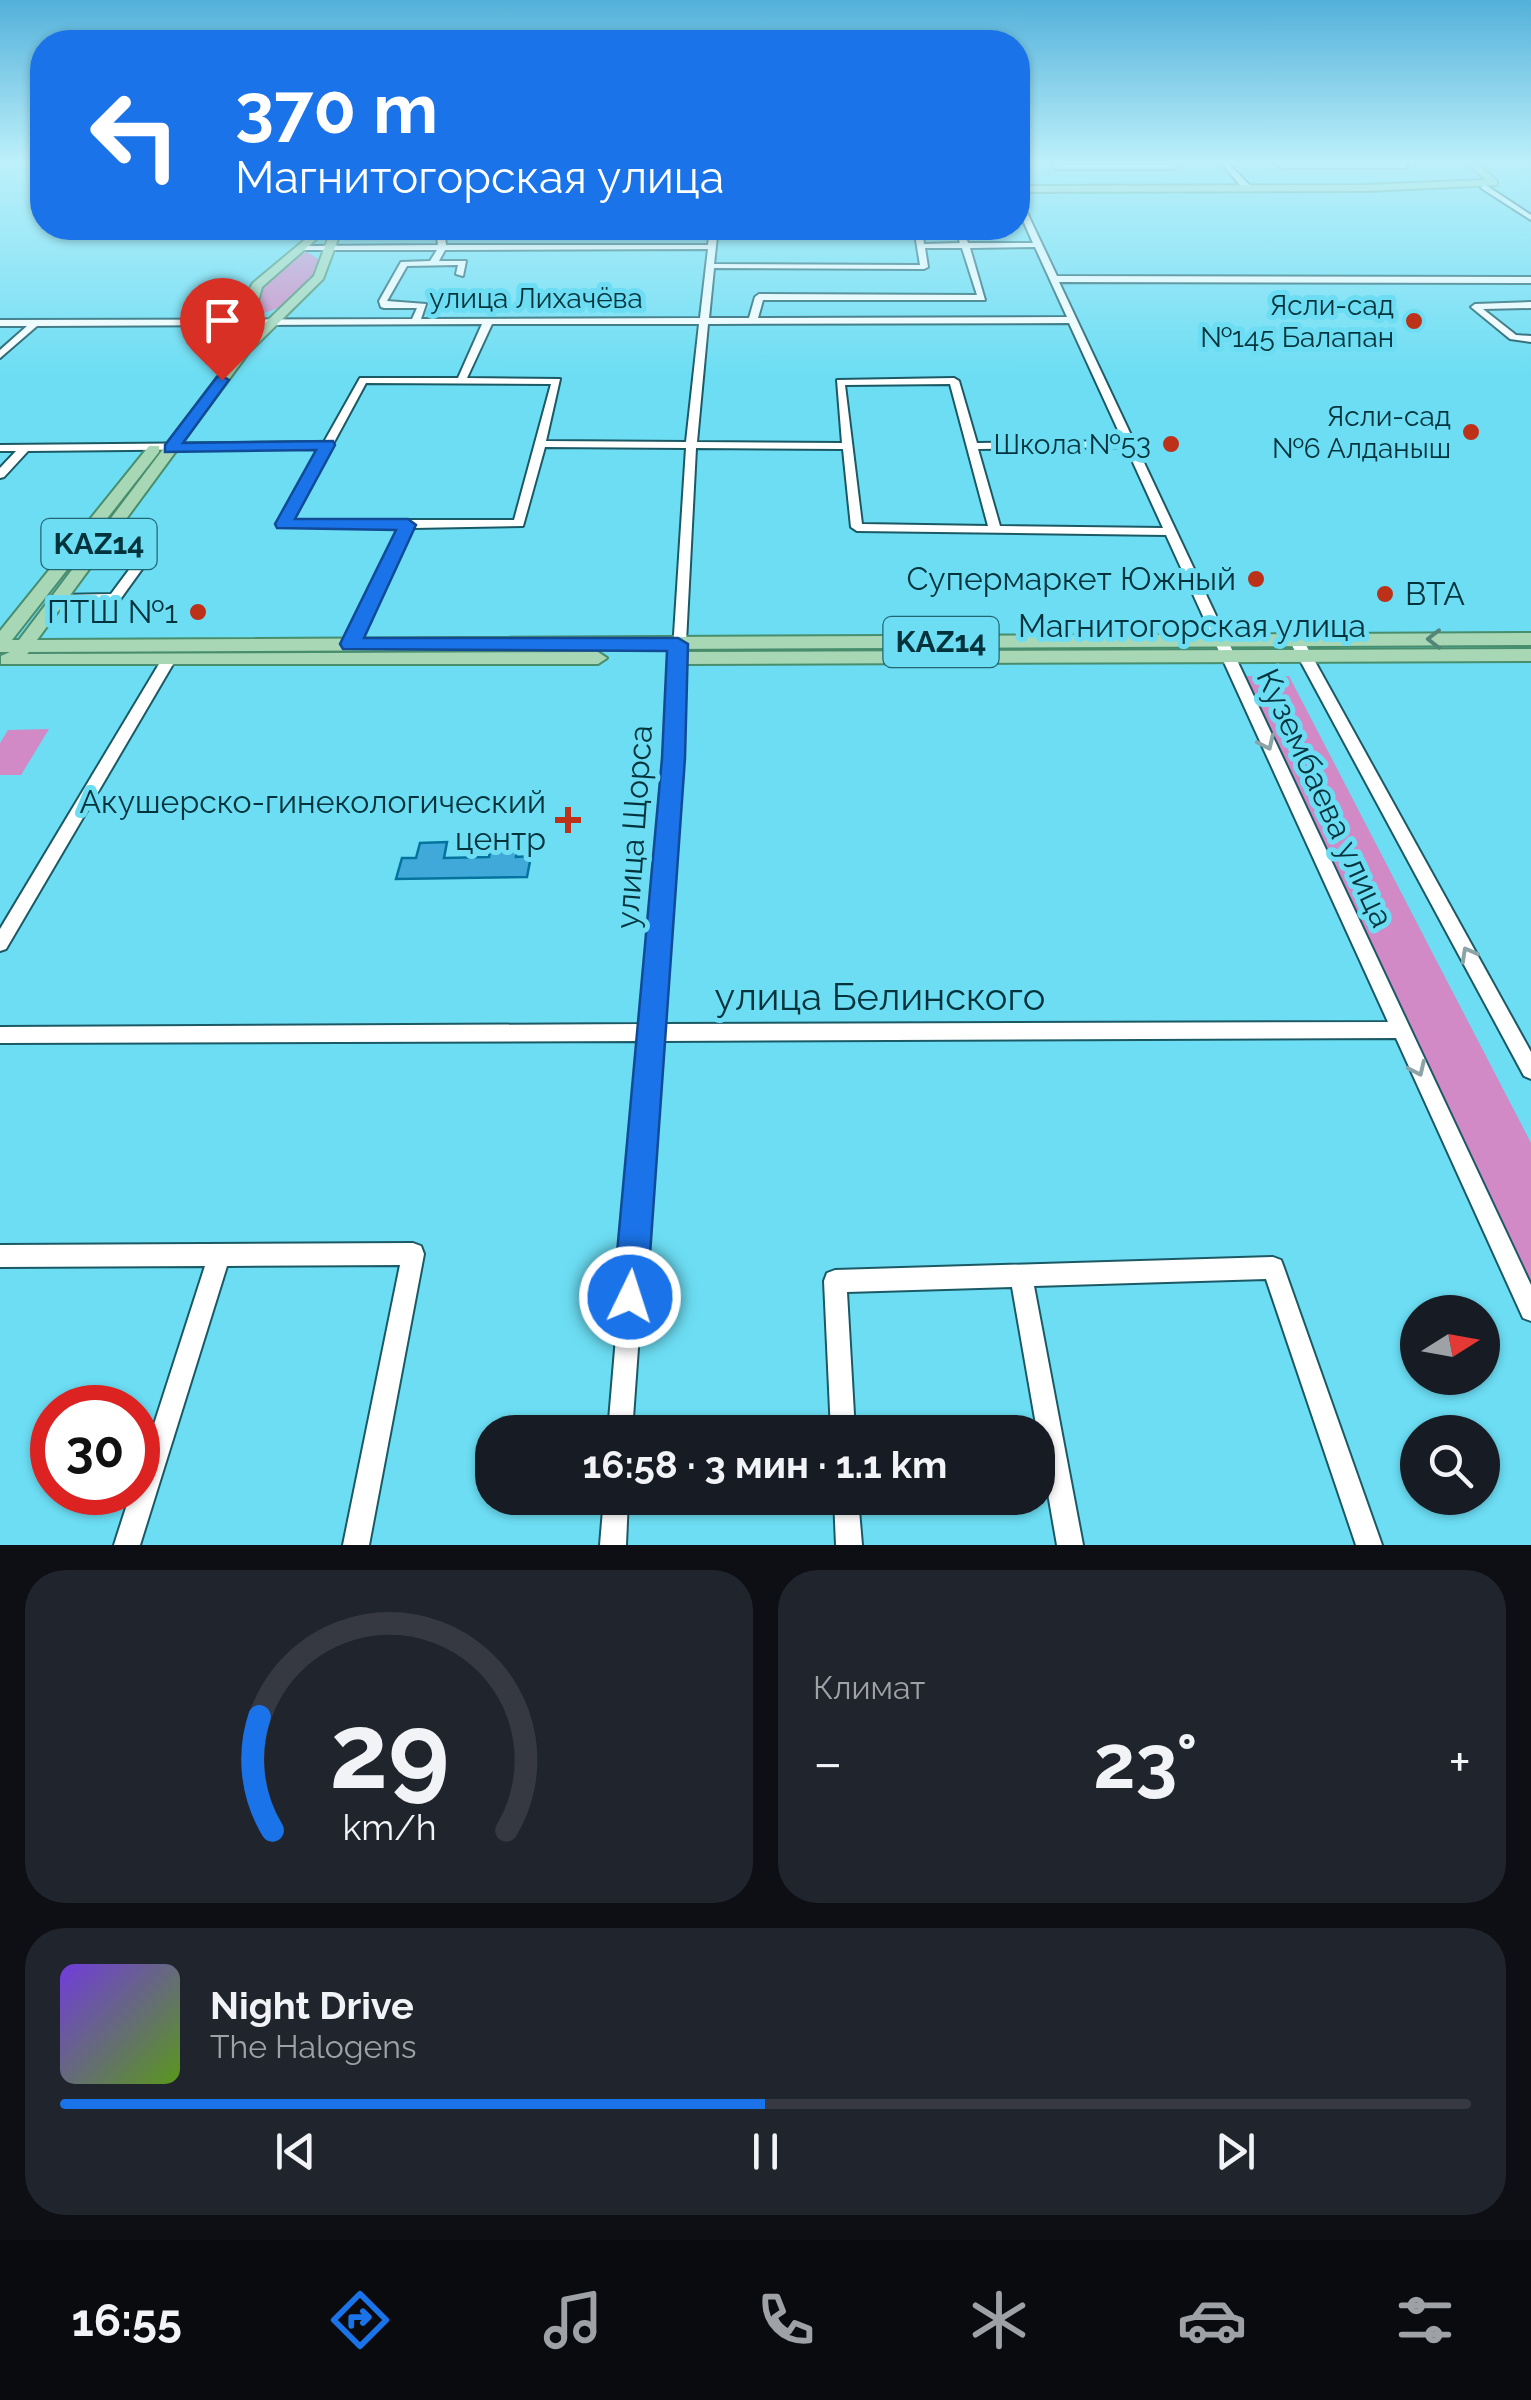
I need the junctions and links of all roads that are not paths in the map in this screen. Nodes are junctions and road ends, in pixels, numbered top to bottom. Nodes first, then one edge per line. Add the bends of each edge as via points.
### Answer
1 (1031, 233) edge
2 (312, 240) edge
3 (330, 240) edge
4 (441, 240) edge
5 (713, 240) edge
6 (920, 240) edge
7 (963, 240) edge
8 (921, 246) junction
9 (965, 246) junction
10 (1036, 246) junction
11 (712, 247) junction
12 (304, 248) junction
13 (326, 248) junction
14 (442, 248) junction
15 (433, 263) junction
16 (709, 266) junction
17 (460, 274) dead end
18 (1052, 279) junction
19 (1531, 280) edge
20 (1531, 305) edge
21 (489, 320) junction
22 (702, 320) junction
23 (752, 320) junction
24 (1072, 320) junction
25 (246, 321) junction
26 (416, 321) junction
27 (273, 322) junction
28 (0, 323) edge
29 (35, 323) junction
30 (1531, 339) edge
31 (0, 355) edge
32 (461, 380) junction
33 (541, 444) junction
34 (1130, 444) junction
35 (327, 445) junction
36 (691, 446) junction
37 (848, 446) junction
38 (974, 446) junction
39 (0, 448) edge
40 (26, 448) junction
41 (163, 448) junction
42 (0, 475) edge
43 (408, 525) junction
44 (995, 528) junction
45 (1171, 532) junction
46 (144, 558) dead end
47 (58, 599) junction
48 (1531, 639) edge
49 (350, 644) junction
50 (1222, 646) junction
51 (1299, 647) junction
52 (7, 651) edge
53 (678, 651) junction
54 (1531, 656) edge
55 (169, 659) junction
56 (0, 944) edge
57 (1400, 1030) junction
58 (650, 1033) junction
59 (0, 1035) edge
60 (1531, 1070) edge
61 (220, 1254) junction
62 (0, 1256) edge
63 (1022, 1276) junction
64 (1531, 1310) edge
65 (621, 1415) edge
66 (842, 1415) edge
67 (615, 1515) edge
68 (847, 1515) edge
69 (127, 1545) edge
70 (356, 1545) edge
71 (612, 1545) edge
72 (849, 1545) edge
73 (1070, 1545) edge
74 (1370, 1545) edge

1 - 10 street, Кузембаева улица
2 - 12 main road, KAZ14
3 - 13 main road, KAZ14
4 - 14 street
5 - 11 street, улица Щорса
6 - 8 street
7 - 9 street
8 - 9 street
8 - 16 street via 924,267
9 - 10 street
9 - 23 street via 982,298 760,297
10 - 18 street, Кузембаева улица
11 - 14 street
11 - 16 street, улица Щорса
12 - 13 street
12 - 25 main road, KAZ14 via 268,270 248,300
13 - 14 street
13 - 27 main road, KAZ14 via 320,276
14 - 15 street
15 - 17 street via 463,264
15 - 26 street via 402,266 383,302 422,306
16 - 22 street, улица Щорса
18 - 19 street
18 - 24 street, Кузембаева улица
20 - 30 street via 1475,307 1512,337
21 - 22 street, улица Лихачёва
21 - 26 street, улица Лихачёва
21 - 32 street
22 - 23 street, улица Лихачёва
22 - 36 street, улица Щорса
23 - 24 street, улица Лихачёва
24 - 34 street, Кузембаева улица
25 - 27 street, улица Лихачёва
25 - 29 street, улица Лихачёва
25 - 41 main road, KAZ14
26 - 27 street, улица Лихачёва
27 - 41 main road, KAZ14
28 - 29 street, улица Лихачёва
29 - 31 street
32 - 33 street via 558,381
32 - 35 street via 363,380
33 - 36 street
33 - 43 street via 519,524
34 - 38 street
34 - 45 street, Кузембаева улица
35 - 41 street
35 - 43 street via 284,524
36 - 37 street
36 - 53 street, улица Щорса
37 - 38 street via 840,382 954,381
37 - 44 street via 857,527
38 - 44 street
39 - 40 street
40 - 41 street
40 - 42 street
41 - 47 main road, KAZ14
41 - 52 main road, KAZ14
43 - 49 street
44 - 45 street
45 - 50 street, Кузембаева улица
46 - 47 street via 115,598
47 - 52 main road, KAZ14
48 -> 51 main road, Магнитогорская улица / KAZ14
49 - 52 main road, Магнитогорская улица / KAZ14
49 - 53 main road, Магнитогорская улица / KAZ14
50 - 51 main road, Магнитогорская улица / KAZ14
50 - 53 main road, Магнитогорская улица / KAZ14
50 -> 57 street, Кузембаева улица
51 - 54 main road, Магнитогорская улица / KAZ14
60 -> 51 street, Кузембаева улица
52 - 55 main road, Магнитогорская улица / KAZ14
53 - 55 main road, Магнитогорская улица / KAZ14
53 - 58 street, улица Щорса
55 - 56 street
57 - 58 street, улица Белинского
57 -> 64 street, Кузембаева улица
58 - 59 street, улица Белинского
58 - 65 street, улица Щорса
61 - 62 street
61 - 69 street
61 - 70 street via 413,1254
63 - 66 street via 835,1281
63 - 73 street
63 - 74 street via 1273,1268
67 - 71 street
68 - 72 street

